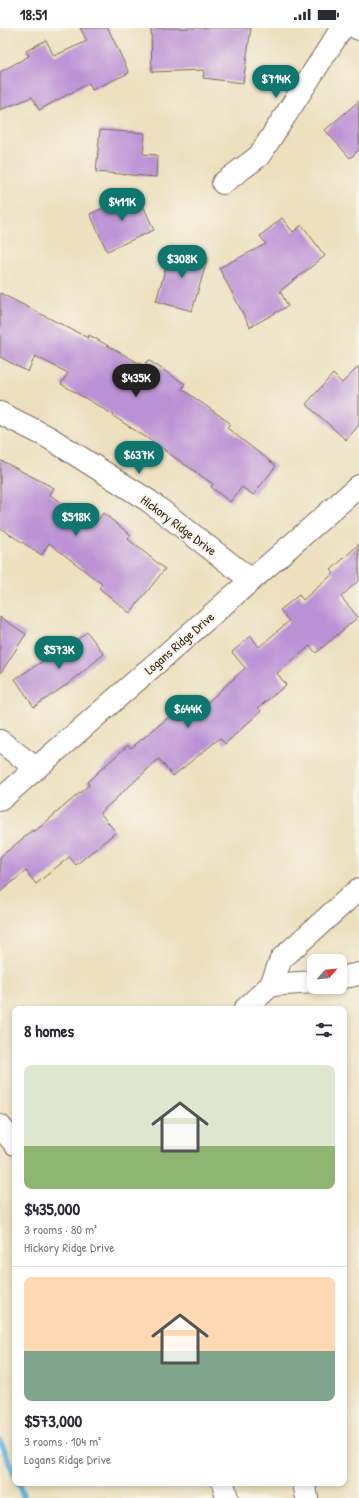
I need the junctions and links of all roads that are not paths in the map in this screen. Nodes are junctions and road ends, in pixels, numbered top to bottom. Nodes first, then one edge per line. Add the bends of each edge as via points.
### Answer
1 (342, 28) edge
2 (223, 183) dead end
3 (0, 412) edge
4 (359, 486) edge
5 (252, 580) junction
6 (0, 740) edge
7 (36, 768) junction
8 (0, 800) edge
9 (359, 889) edge
10 (359, 974) edge
11 (347, 977) edge
12 (307, 982) edge
13 (271, 985) junction
14 (248, 1006) edge
15 (0, 1126) edge
16 (12, 1140) edge
17 (224, 1486) edge
18 (305, 1486) edge
19 (227, 1498) edge
20 (307, 1498) edge

1 - 2 street via 259,156
3 - 5 street, Hickory Ridge Drive via 48,438 149,501
4 - 5 street, Logans Ridge Drive
5 - 7 street, Logans Ridge Drive
6 - 7 street
7 - 8 street, Logans Ridge Drive
9 - 13 street via 281,959
10 - 11 street
12 - 13 street
13 - 14 street
15 - 16 street
17 - 19 street
18 - 20 street

